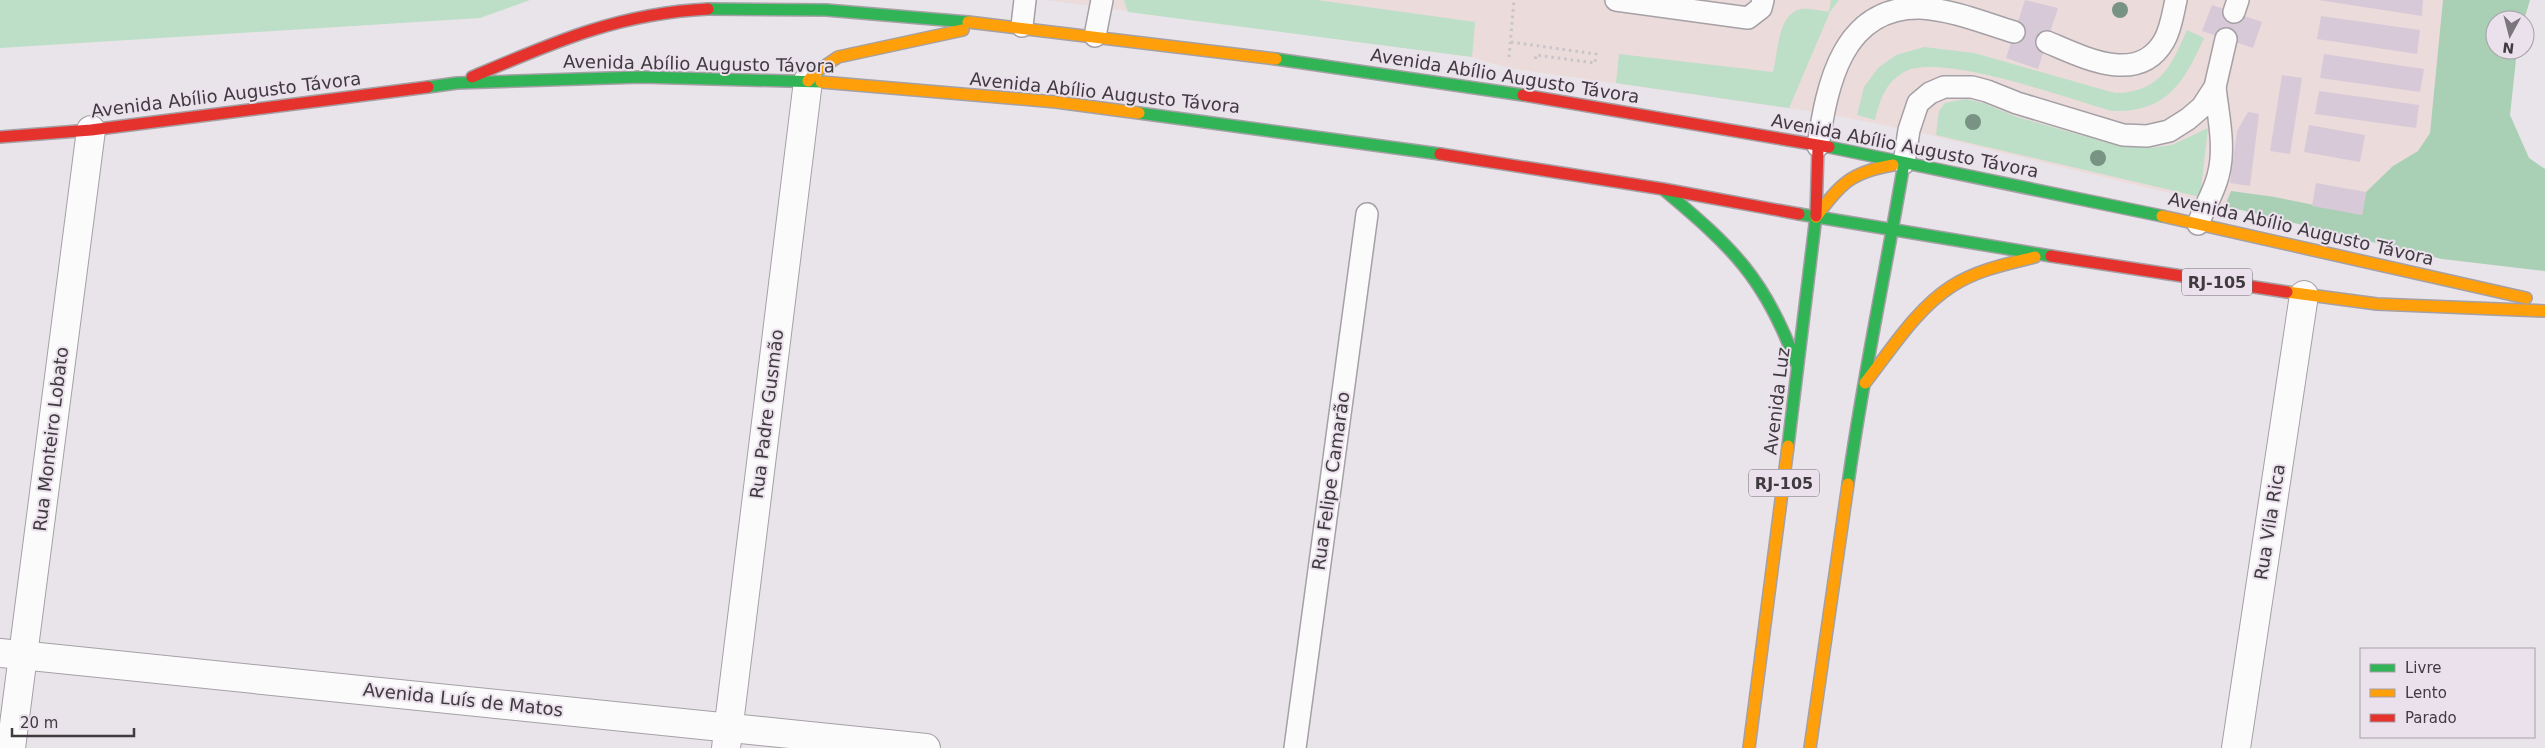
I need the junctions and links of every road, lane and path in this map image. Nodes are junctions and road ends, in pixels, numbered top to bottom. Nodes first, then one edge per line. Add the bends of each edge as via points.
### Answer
1 (1025, 0) edge
2 (1102, 0) edge
3 (1514, 0) edge
4 (1616, 0) edge
5 (1763, 0) edge
6 (2176, 0) edge
7 (1674, 5) edge
8 (1956, 7) edge
9 (993, 24) junction
10 (1022, 26) junction
11 (2014, 32) dead end
12 (1096, 36) junction
13 (2226, 39) dead end
14 (2047, 42) dead end
15 (1543, 65) dead end
16 (808, 81) junction
17 (457, 83) junction
18 (2215, 87) junction
19 (91, 130) junction
20 (0, 137) edge
21 (1818, 146) junction
22 (1904, 163) junction
23 (1663, 189) junction
24 (1367, 214) dead end
25 (1816, 217) junction
26 (2198, 224) junction
27 (1891, 231) junction
28 (2045, 255) junction
29 (2304, 295) junction
30 (2545, 302) edge
31 (2545, 311) edge
32 (1798, 370) junction
33 (1862, 386) junction
34 (11, 655) edge
35 (727, 737) edge
36 (11, 748) edge
37 (926, 748) edge
38 (1295, 748) edge
39 (1750, 748) edge
40 (1810, 748) edge
41 (2236, 748) edge

1 - 10 lane
2 - 12 lane
3 - 15 path via 1511,42 1596,54 1596,63 1536,55 1535,64
4 - 7 lane
5 - 7 lane via 1761,8 1748,18
6 - 14 lane via 2164,41 2153,54 2137,64 2099,63
8 - 11 lane
8 - 21 lane via 1899,9 1867,24 1838,62 1828,86
9 - 10 main road, Avenida Abílio Augusto Távora
9 - 16 main road via 846,55
9 - 17 main road, Avenida Abílio Augusto Távora via 848,11 676,10 589,28
10 - 12 main road, Avenida Abílio Augusto Távora
12 - 21 main road, Avenida Abílio Augusto Távora via 1506,91
13 - 18 lane
16 - 17 main road, Avenida Abílio Augusto Távora via 641,77
16 - 23 main road, Avenida Abílio Augusto Távora via 1095,107 1358,141
16 - 35 street, Rua Padre Gusmão
17 - 19 main road, Avenida Abílio Augusto Távora
18 - 22 lane via 2202,107 2188,120 2169,131 2147,136 2123,135 1972,87 1944,87 1930,92 1918,103 1909,130
18 - 26 lane via 2222,138 2219,169
19 - 20 main road, Avenida Abílio Augusto Távora
19 - 34 street, Rua Monteiro Lobato
21 - 22 main road, Avenida Abílio Augusto Távora
21 - 25 main road, Avenida Luz
22 - 25 main road via 1863,170 1847,178
22 - 26 main road, Avenida Abílio Augusto Távora
22 - 27 main road, RJ-105
23 - 25 main road, Avenida Abílio Augusto Távora
23 - 32 main road via 1722,239 1750,268 1775,308
24 - 38 lane, Rua Felipe Camarão
25 - 27 main road, Avenida Abílio Augusto Távora / RJ-105
25 - 32 main road, Avenida Luz / RJ-105
26 - 30 main road, Avenida Abílio Augusto Távora
27 - 28 main road, Avenida Abílio Augusto Távora / RJ-105
27 - 33 main road, RJ-105
28 - 29 main road, Avenida Abílio Augusto Távora / RJ-105
28 - 33 main road via 1981,273 1951,286 1930,304
29 - 31 main road, Avenida Abílio Augusto Távora / RJ-105 via 2377,304
29 - 41 street, Rua Vila Rica
32 - 39 main road, Avenida Luz / RJ-105
33 - 40 main road, RJ-105
34 - 35 street, Avenida Luís de Matos
34 - 36 street, Rua Monteiro Lobato
35 - 37 street, Avenida Luís de Matos

